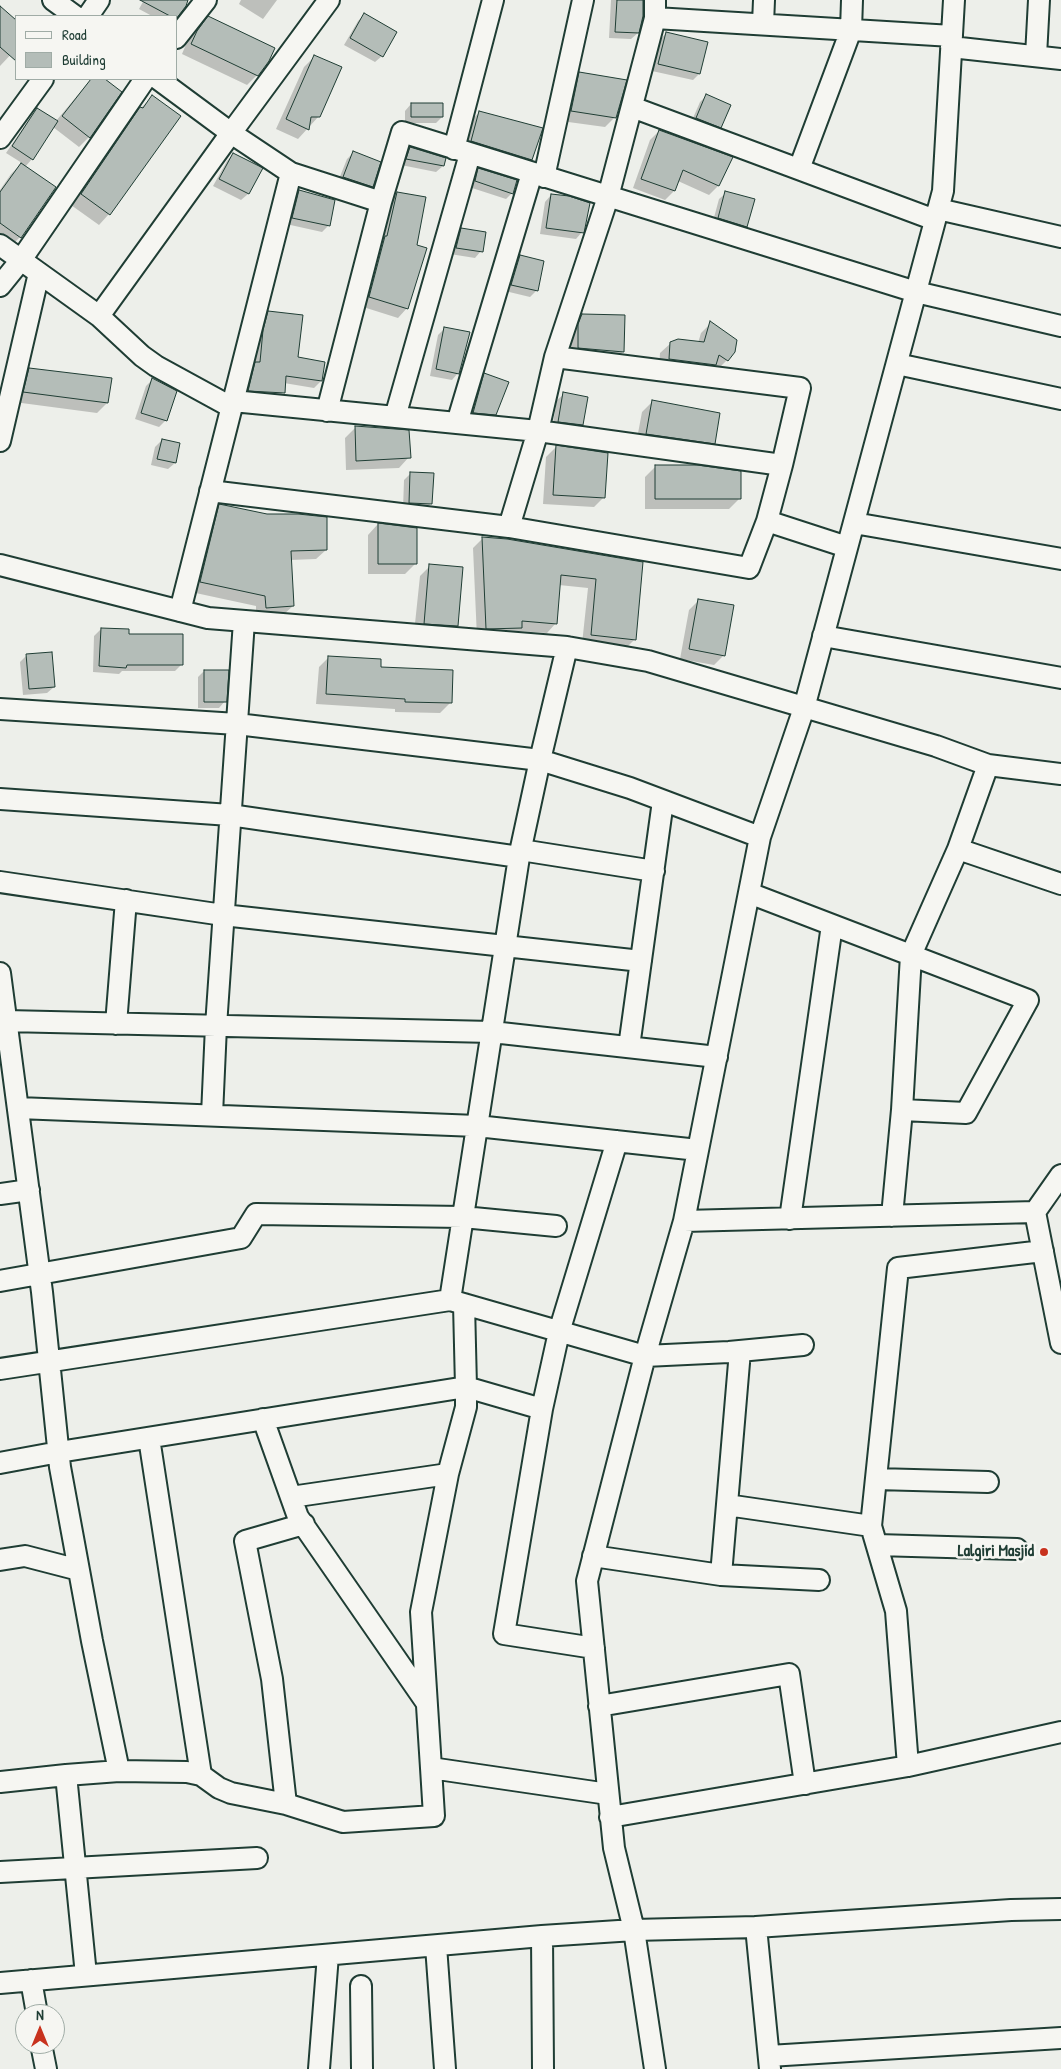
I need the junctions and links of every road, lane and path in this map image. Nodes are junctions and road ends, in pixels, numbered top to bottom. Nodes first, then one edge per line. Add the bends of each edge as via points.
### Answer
1 (53, 0) edge
2 (99, 0) edge
3 (206, 0) edge
4 (329, 0) edge
5 (493, 0) edge
6 (583, 0) edge
7 (764, 0) edge
8 (852, 0) edge
9 (954, 0) edge
10 (1039, 0) edge
11 (655, 9) edge
12 (73, 15) edge
13 (89, 15) edge
14 (763, 24) junction
15 (851, 30) junction
16 (178, 35) edge
17 (951, 41) junction
18 (1036, 56) junction
19 (1061, 59) edge
20 (42, 80) edge
21 (143, 80) edge
22 (159, 80) edge
23 (632, 107) junction
24 (231, 133) junction
25 (0, 138) edge
26 (462, 151) junction
27 (799, 169) junction
28 (291, 173) junction
29 (538, 175) junction
30 (608, 196) junction
31 (381, 202) junction
32 (937, 215) junction
33 (1061, 237) edge
34 (0, 245) edge
35 (21, 260) junction
36 (39, 273) junction
37 (0, 286) edge
38 (916, 292) junction
39 (99, 316) junction
40 (1061, 326) edge
41 (555, 357) junction
42 (896, 364) junction
43 (1061, 399) edge
44 (232, 404) junction
45 (327, 411) junction
46 (395, 418) junction
47 (457, 424) junction
48 (538, 431) junction
49 (0, 441) edge
50 (782, 465) junction
51 (210, 491) junction
52 (766, 521) junction
53 (854, 523) junction
54 (509, 527) junction
55 (847, 547) junction
56 (1061, 559) edge
57 (0, 565) edge
58 (180, 611) junction
59 (244, 622) junction
60 (823, 636) junction
61 (567, 647) junction
62 (1061, 678) edge
63 (804, 708) junction
64 (0, 709) edge
65 (237, 724) junction
66 (540, 760) junction
67 (988, 765) junction
68 (1061, 774) edge
69 (0, 799) edge
70 (664, 801) junction
71 (230, 815) junction
72 (760, 837) junction
73 (958, 849) junction
74 (520, 853) junction
75 (654, 871) junction
76 (0, 882) edge
77 (1061, 884) edge
78 (749, 894) junction
79 (126, 900) junction
80 (223, 915) junction
81 (832, 925) junction
82 (505, 946) junction
83 (911, 955) junction
84 (641, 960) junction
85 (0, 973) edge
86 (1, 997) edge
87 (6, 1021) junction
88 (116, 1024) junction
89 (216, 1026) junction
90 (492, 1032) junction
91 (629, 1047) junction
92 (717, 1057) junction
93 (18, 1108) junction
94 (902, 1110) junction
95 (212, 1115) junction
96 (477, 1126) junction
97 (617, 1141) junction
98 (698, 1150) junction
99 (1061, 1176) edge
100 (29, 1190) junction
101 (0, 1194) edge
102 (1035, 1212) junction
103 (463, 1216) junction
104 (892, 1216) junction
105 (790, 1219) junction
106 (684, 1221) junction
107 (556, 1226) dead end
108 (1043, 1251) junction
109 (40, 1274) junction
110 (0, 1281) edge
111 (457, 1302) junction
112 (559, 1332) junction
113 (1061, 1343) edge
114 (803, 1345) dead end
115 (740, 1351) junction
116 (645, 1356) junction
117 (49, 1360) junction
118 (0, 1369) edge
119 (466, 1387) junction
120 (542, 1409) junction
121 (264, 1419) junction
122 (149, 1438) junction
123 (59, 1452) junction
124 (0, 1463) edge
125 (448, 1474) junction
126 (876, 1479) junction
127 (988, 1482) dead end
128 (291, 1497) junction
129 (727, 1505) junction
130 (304, 1524) junction
131 (874, 1536) junction
132 (1017, 1549) dead end
133 (593, 1556) junction
134 (0, 1560) edge
135 (79, 1570) junction
136 (721, 1575) junction
137 (819, 1580) dead end
138 (594, 1648) junction
139 (426, 1703) junction
140 (599, 1706) junction
141 (1061, 1732) edge
142 (908, 1766) junction
143 (431, 1768) junction
144 (119, 1770) junction
145 (66, 1775) junction
146 (201, 1775) junction
147 (0, 1782) edge
148 (805, 1784) junction
149 (608, 1794) junction
150 (286, 1804) junction
151 (610, 1817) junction
152 (257, 1858) dead end
153 (75, 1867) junction
154 (0, 1872) edge
155 (1061, 1908) edge
156 (756, 1927) junction
157 (634, 1930) junction
158 (542, 1936) junction
159 (436, 1946) junction
160 (328, 1955) junction
161 (86, 1975) junction
162 (31, 1980) junction
163 (0, 1982) edge
164 (361, 1986) dead end
165 (35, 2004) edge
166 (1061, 2038) edge
167 (44, 2054) edge
168 (770, 2063) edge
169 (46, 2069) edge
170 (319, 2069) edge
171 (362, 2069) edge
172 (445, 2069) edge
173 (543, 2069) edge
174 (655, 2069) edge

1 - 12 street
2 - 13 street
3 - 16 street
4 - 24 street
5 - 26 street
6 - 29 street
7 - 14 street
8 - 15 street
9 - 17 street
10 - 18 street
11 - 14 street
11 - 23 street
14 - 15 street
15 - 17 street
15 - 27 street
17 - 18 street
17 - 32 street via 943,191
18 - 19 street
20 - 25 street
21 - 35 street
22 - 24 street
23 - 27 street
23 - 30 street
24 - 28 street
24 - 39 street
26 - 29 street
26 - 31 street via 402,132
26 - 46 street
27 - 32 street
28 - 31 street
28 - 44 street
29 - 30 street
29 - 47 street
30 - 38 street
30 - 41 street
31 - 45 street
32 - 33 street
32 - 38 street
34 - 35 street
35 - 36 street
35 - 37 street
36 - 39 street
36 - 49 street
38 - 40 street
38 - 42 street
39 - 44 street via 156,366
41 - 48 street
41 - 50 street via 800,388
42 - 43 street
42 - 53 street
44 - 45 street
44 - 51 street
45 - 46 street
46 - 47 street
47 - 48 street
48 - 50 street
48 - 54 street
50 - 52 street
51 - 54 street
51 - 58 street
52 - 54 street via 749,568
52 - 55 street
53 - 55 street
53 - 56 street
55 - 60 street
57 - 58 street
58 - 59 street
59 - 61 street
59 - 65 street
60 - 62 street
60 - 63 street
61 - 63 street via 648,661
61 - 66 street
63 - 67 street via 936,746
63 - 72 street
64 - 65 street
65 - 66 street
65 - 71 street
66 - 70 street
66 - 74 street
67 - 68 street
67 - 73 street
69 - 71 street
70 - 72 street
70 - 75 street
71 - 74 street
71 - 80 street
72 - 78 street
73 - 77 street
73 - 83 street
74 - 75 street
74 - 82 street
75 - 84 street
76 - 79 street
78 - 81 street
78 - 92 street
79 - 80 street
79 - 88 street
80 - 82 street
80 - 89 street
81 - 83 street
81 - 105 street
82 - 84 street
82 - 90 street
83 - 94 street
83 - 94 street via 1028,1000 966,1114
84 - 91 street
85 - 86 street
86 - 87 street
87 - 88 street
87 - 93 street
88 - 89 street
89 - 90 street
89 - 95 street
90 - 91 street
90 - 96 street
91 - 92 street
92 - 98 street
93 - 95 street
93 - 100 street
94 - 104 street
95 - 96 street
96 - 97 street
96 - 103 street
97 - 98 street
97 - 112 street
98 - 106 street
99 - 102 street
100 - 101 street
100 - 109 street
102 - 104 street
102 - 108 street
103 - 107 street
103 - 109 street via 256,1214 240,1238
103 - 111 street
104 - 105 street
105 - 106 street
106 - 116 street
108 - 113 street
108 - 126 street via 898,1268
109 - 110 street
109 - 117 street
111 - 112 street
111 - 117 street
111 - 119 street
112 - 116 street
112 - 120 street
114 - 115 street
115 - 116 street
115 - 129 street
116 - 133 street
117 - 118 street
117 - 123 street
119 - 120 street
119 - 121 street
119 - 125 street via 466,1407
120 - 138 street via 504,1634
121 - 122 street
121 - 128 street
122 - 123 street
122 - 146 street
123 - 124 street
123 - 135 street
125 - 128 street
125 - 139 street via 420,1612
126 - 127 street
126 - 131 street
128 - 130 street
129 - 131 street
129 - 136 street
130 - 139 street
130 - 150 street via 245,1541 272,1679
131 - 132 street
131 - 142 street via 896,1611
133 - 136 street
133 - 138 street via 587,1581
134 - 135 street via 26,1556
135 - 144 street
136 - 137 street
138 - 140 street
139 - 143 street
140 - 148 street via 789,1674
140 - 149 street
141 - 142 street
142 - 148 street
143 - 149 street
143 - 150 street via 434,1816 343,1822
144 - 145 street
144 - 146 street
145 - 147 street
145 - 153 street
146 - 150 street via 231,1793
148 - 151 street
149 - 151 street
151 - 157 street via 614,1848
152 - 153 street
153 - 154 street
153 - 161 street
155 - 156 street
156 - 157 street
156 - 168 street
157 - 158 street
157 - 174 street
158 - 159 street
158 - 173 street
159 - 160 street
159 - 172 street
160 - 161 street
160 - 170 street
161 - 162 street
162 - 163 street
162 - 165 street
164 - 171 street
166 - 168 street
167 - 169 street

